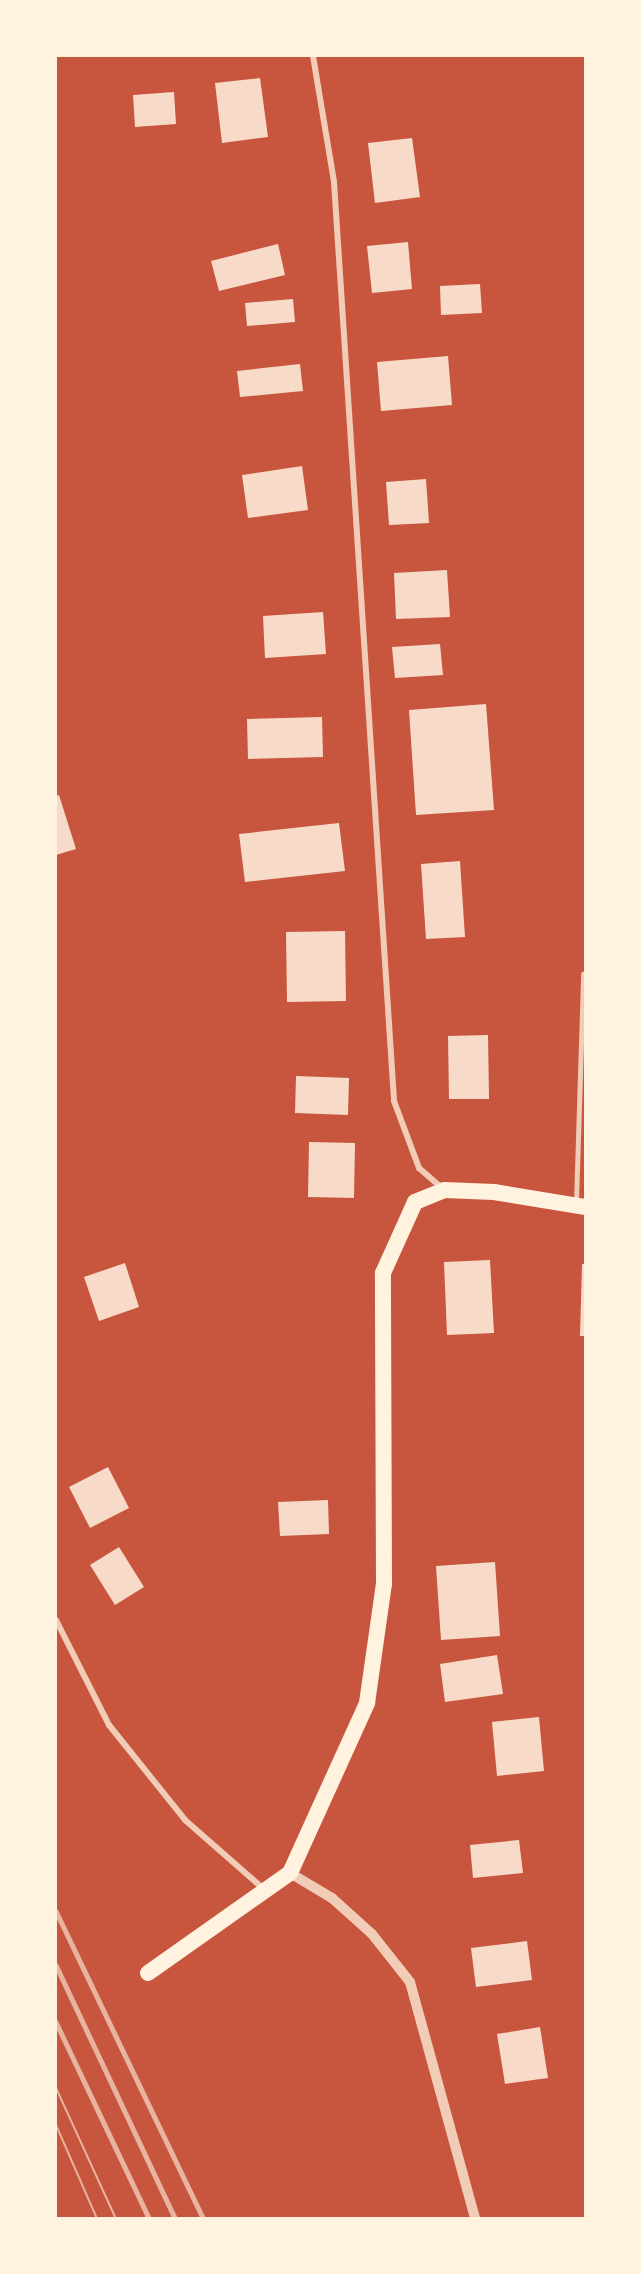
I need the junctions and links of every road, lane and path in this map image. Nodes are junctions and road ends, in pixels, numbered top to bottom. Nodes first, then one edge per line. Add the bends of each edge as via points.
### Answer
1 (314, 56) edge
2 (583, 974) dead end
3 (444, 1190) junction
4 (581, 1206) edge
5 (56, 1620) edge
6 (290, 1873) junction
7 (266, 1890) junction
8 (148, 1973) dead end
9 (475, 2218) edge

1 - 3 street via 334,182 394,1101 419,1168
2 - 4 lane
3 - 4 highway via 494,1192
3 - 6 highway via 414,1202 383,1274 384,1584 367,1703
5 - 7 street via 109,1725 185,1820
6 - 7 highway
6 - 9 street via 332,1898 372,1934 410,1982
7 - 8 highway

